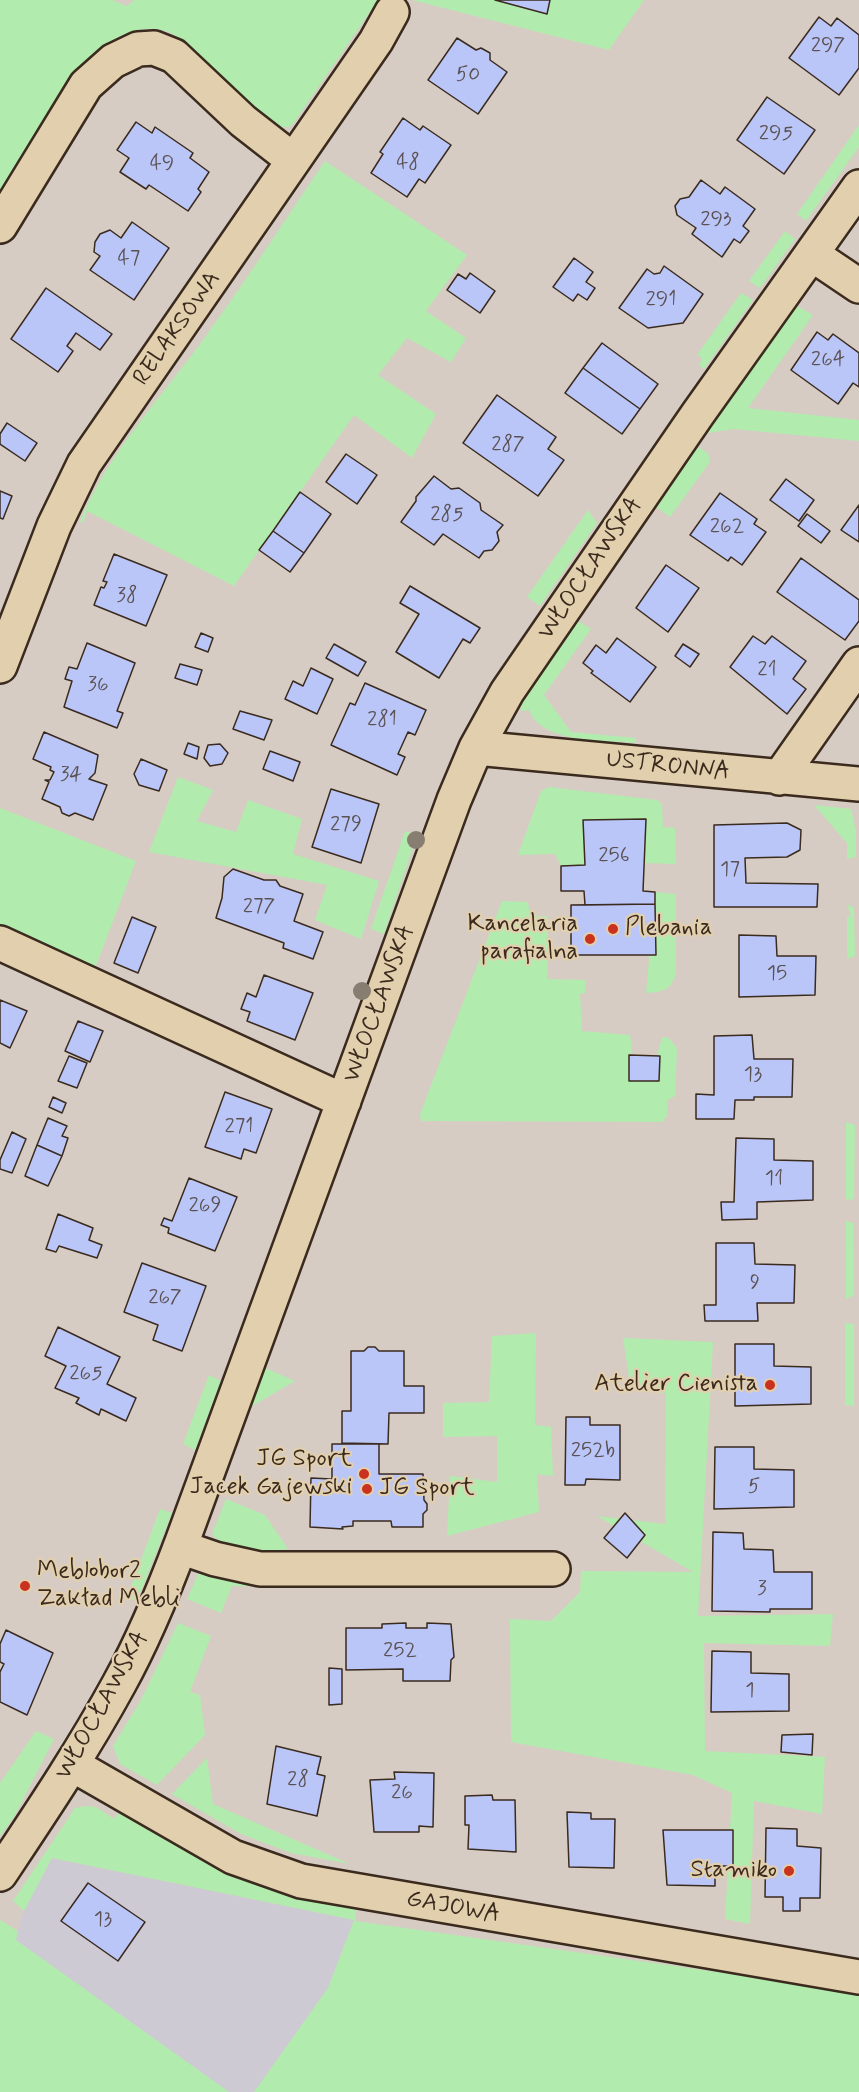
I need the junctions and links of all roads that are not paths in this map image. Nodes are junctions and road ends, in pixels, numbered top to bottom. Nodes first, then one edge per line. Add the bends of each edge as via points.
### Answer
1 (392, 12) dead end
2 (293, 160) junction
3 (859, 187) edge
4 (0, 226) edge
5 (813, 255) junction
6 (859, 286) edge
7 (859, 663) edge
8 (0, 666) edge
9 (476, 748) junction
10 (779, 778) junction
11 (859, 784) edge
12 (0, 943) edge
13 (344, 1101) junction
14 (180, 1547) junction
15 (553, 1569) dead end
16 (72, 1765) junction
17 (0, 1874) edge
18 (859, 1977) edge

1 - 2 street, RELAKSOWA
2 - 4 street via 243,121 174,56 154,48 138,49 113,61 86,86
2 - 8 street, RELAKSOWA via 84,464 54,526
3 - 5 street, WŁOCŁAWSKA
5 - 6 street
5 - 9 street, WŁOCŁAWSKA via 697,415 507,692
7 - 10 street
9 - 10 street, USTRONNA
9 - 13 street, WŁOCŁAWSKA
10 - 11 street, USTRONNA
12 - 13 street
13 - 14 street, WŁOCŁAWSKA
14 - 15 street via 260,1569
14 - 16 street, WŁOCŁAWSKA via 133,1657
16 - 17 street, WŁOCŁAWSKA
16 - 18 street, GAJOWA via 233,1857 302,1881

